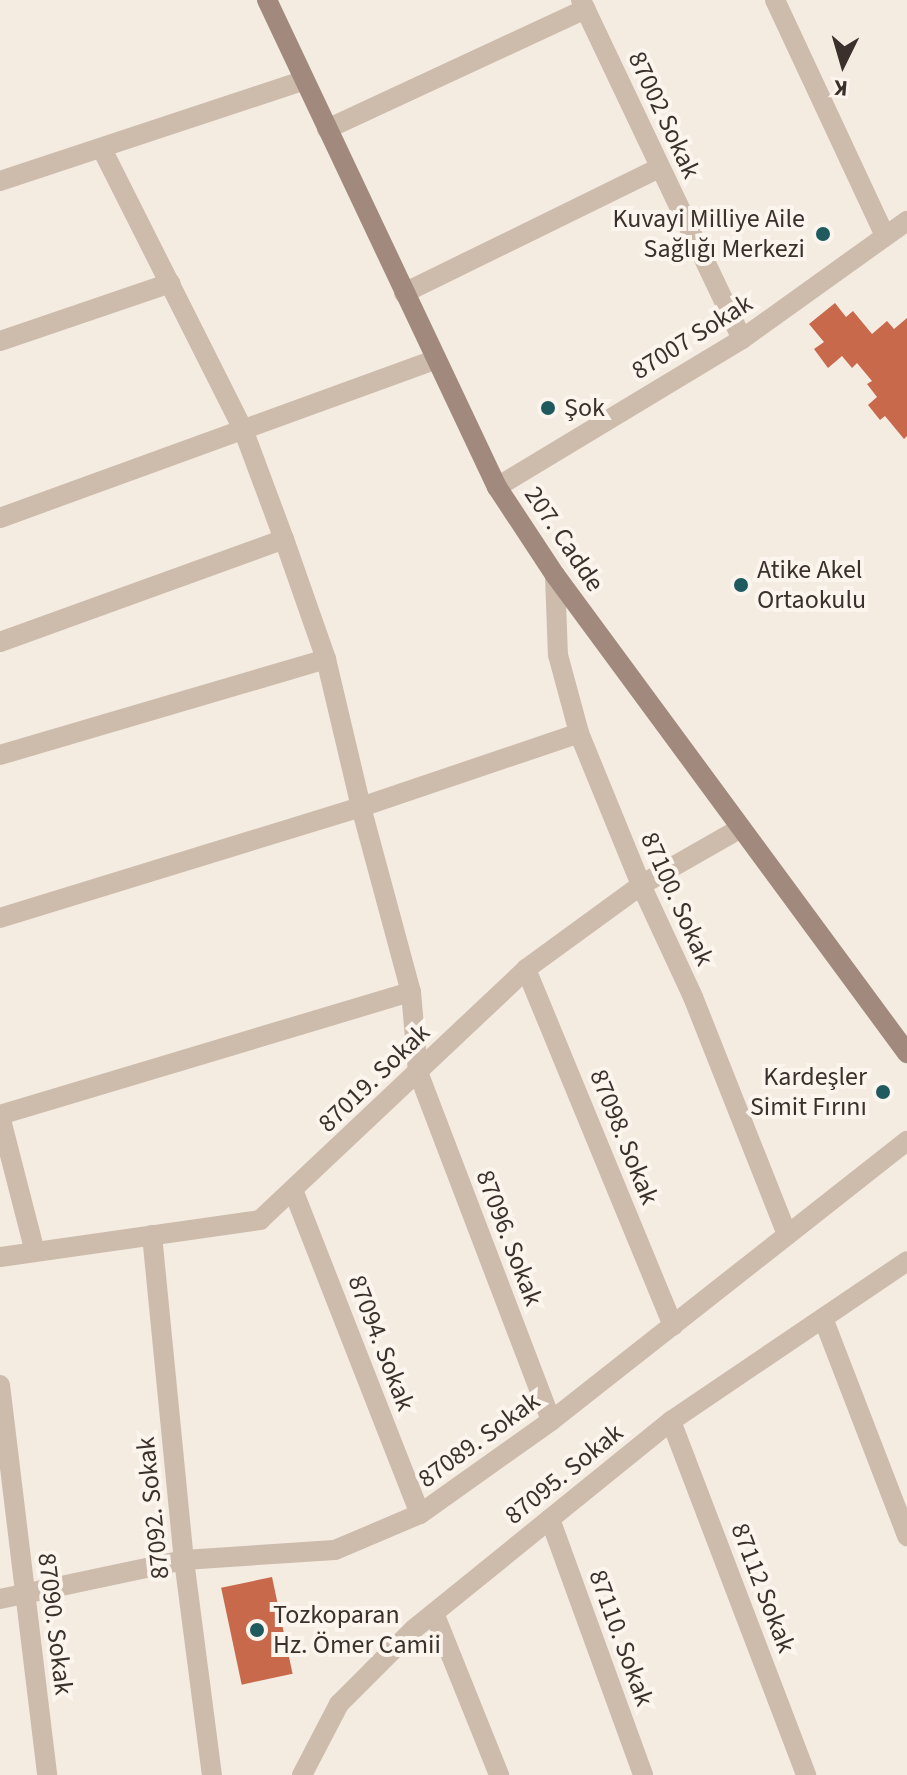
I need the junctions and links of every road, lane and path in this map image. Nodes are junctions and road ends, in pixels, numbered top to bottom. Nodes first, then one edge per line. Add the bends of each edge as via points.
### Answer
1 (267, 0) edge
2 (775, 0) edge
3 (583, 4) edge
4 (303, 81) junction
5 (327, 129) junction
6 (102, 149) junction
7 (659, 168) junction
8 (0, 181) edge
9 (907, 221) edge
10 (885, 236) junction
11 (170, 283) junction
12 (404, 293) junction
13 (742, 339) junction
14 (0, 341) edge
15 (436, 359) junction
16 (243, 429) junction
17 (497, 487) junction
18 (0, 518) edge
19 (284, 539) junction
20 (555, 575) junction
21 (0, 642) edge
22 (326, 659) junction
23 (579, 733) junction
24 (0, 755) edge
25 (361, 807) junction
26 (741, 828) junction
27 (641, 885) junction
28 (0, 918) edge
29 (526, 969) junction
30 (411, 992) junction
31 (907, 1053) edge
32 (418, 1072) junction
33 (0, 1115) edge
34 (907, 1141) edge
35 (293, 1190) junction
36 (152, 1235) junction
37 (787, 1235) junction
38 (35, 1252) junction
39 (0, 1257) edge
40 (907, 1261) edge
41 (823, 1318) junction
42 (673, 1326) junction
43 (0, 1385) edge
44 (551, 1421) junction
45 (671, 1421) junction
46 (420, 1514) junction
47 (550, 1519) junction
48 (907, 1536) edge
49 (184, 1560) junction
50 (24, 1591) junction
51 (0, 1599) edge
52 (434, 1613) junction
53 (47, 1775) edge
54 (212, 1775) edge
55 (302, 1775) edge
56 (499, 1775) edge
57 (643, 1775) edge
58 (806, 1775) edge

1 - 4 street, 207. Cadde
2 - 10 street
3 - 5 street
3 - 7 street, 87002 Sokak
4 - 5 street, 207. Cadde
4 - 6 street
5 - 12 street, 207. Cadde
6 - 8 street
6 - 11 street, 87096. Sokak
7 - 12 street
7 - 13 street, 87002 Sokak
9 - 10 street, 87007 Sokak
10 - 13 street, 87007 Sokak
11 - 14 street
11 - 16 street, 87096. Sokak
12 - 15 street, 207. Cadde
13 - 17 street, 87007 Sokak
15 - 16 street
15 - 17 street, 207. Cadde
16 - 18 street
16 - 19 street, 87096. Sokak
17 - 20 street, 207. Cadde
19 - 21 street
19 - 22 street, 87096. Sokak
20 - 23 street, 87100. Sokak via 558,655
20 - 26 street, 207. Cadde
22 - 24 street
22 - 25 street, 87096. Sokak
23 - 25 street
23 - 27 street, 87100. Sokak
25 - 28 street
25 - 30 street, 87096. Sokak
26 - 27 street, 87019. Sokak
26 - 31 street, 207. Cadde
27 - 29 street, 87019. Sokak
27 - 37 street, 87100. Sokak via 693,997
29 - 32 street, 87019. Sokak
29 - 42 street, 87098. Sokak
30 - 32 street, 87096. Sokak
30 - 33 street
32 - 35 street, 87019. Sokak
32 - 44 street, 87096. Sokak
33 - 38 street
34 - 37 street, 87089. Sokak
35 - 36 street, 87019. Sokak via 260,1220
35 - 46 street, 87094. Sokak
36 - 38 street, 87019. Sokak
36 - 49 street, 87092. Sokak
37 - 42 street, 87089. Sokak
38 - 39 street, 87019. Sokak
40 - 41 street, 87095. Sokak
41 - 45 street, 87095. Sokak
41 - 48 street
42 - 44 street, 87089. Sokak
43 - 50 street, 87090. Sokak
44 - 46 street, 87089. Sokak
45 - 47 street, 87095. Sokak
45 - 58 street, 87112 Sokak
46 - 49 street, 87089. Sokak via 335,1550
47 - 52 street, 87095. Sokak
47 - 57 street, 87110. Sokak
49 - 50 street, 87089. Sokak
49 - 54 street, 87092. Sokak
50 - 51 street, 87089. Sokak
50 - 53 street, 87090. Sokak
52 - 55 street, 87095. Sokak via 339,1704
52 - 56 street

